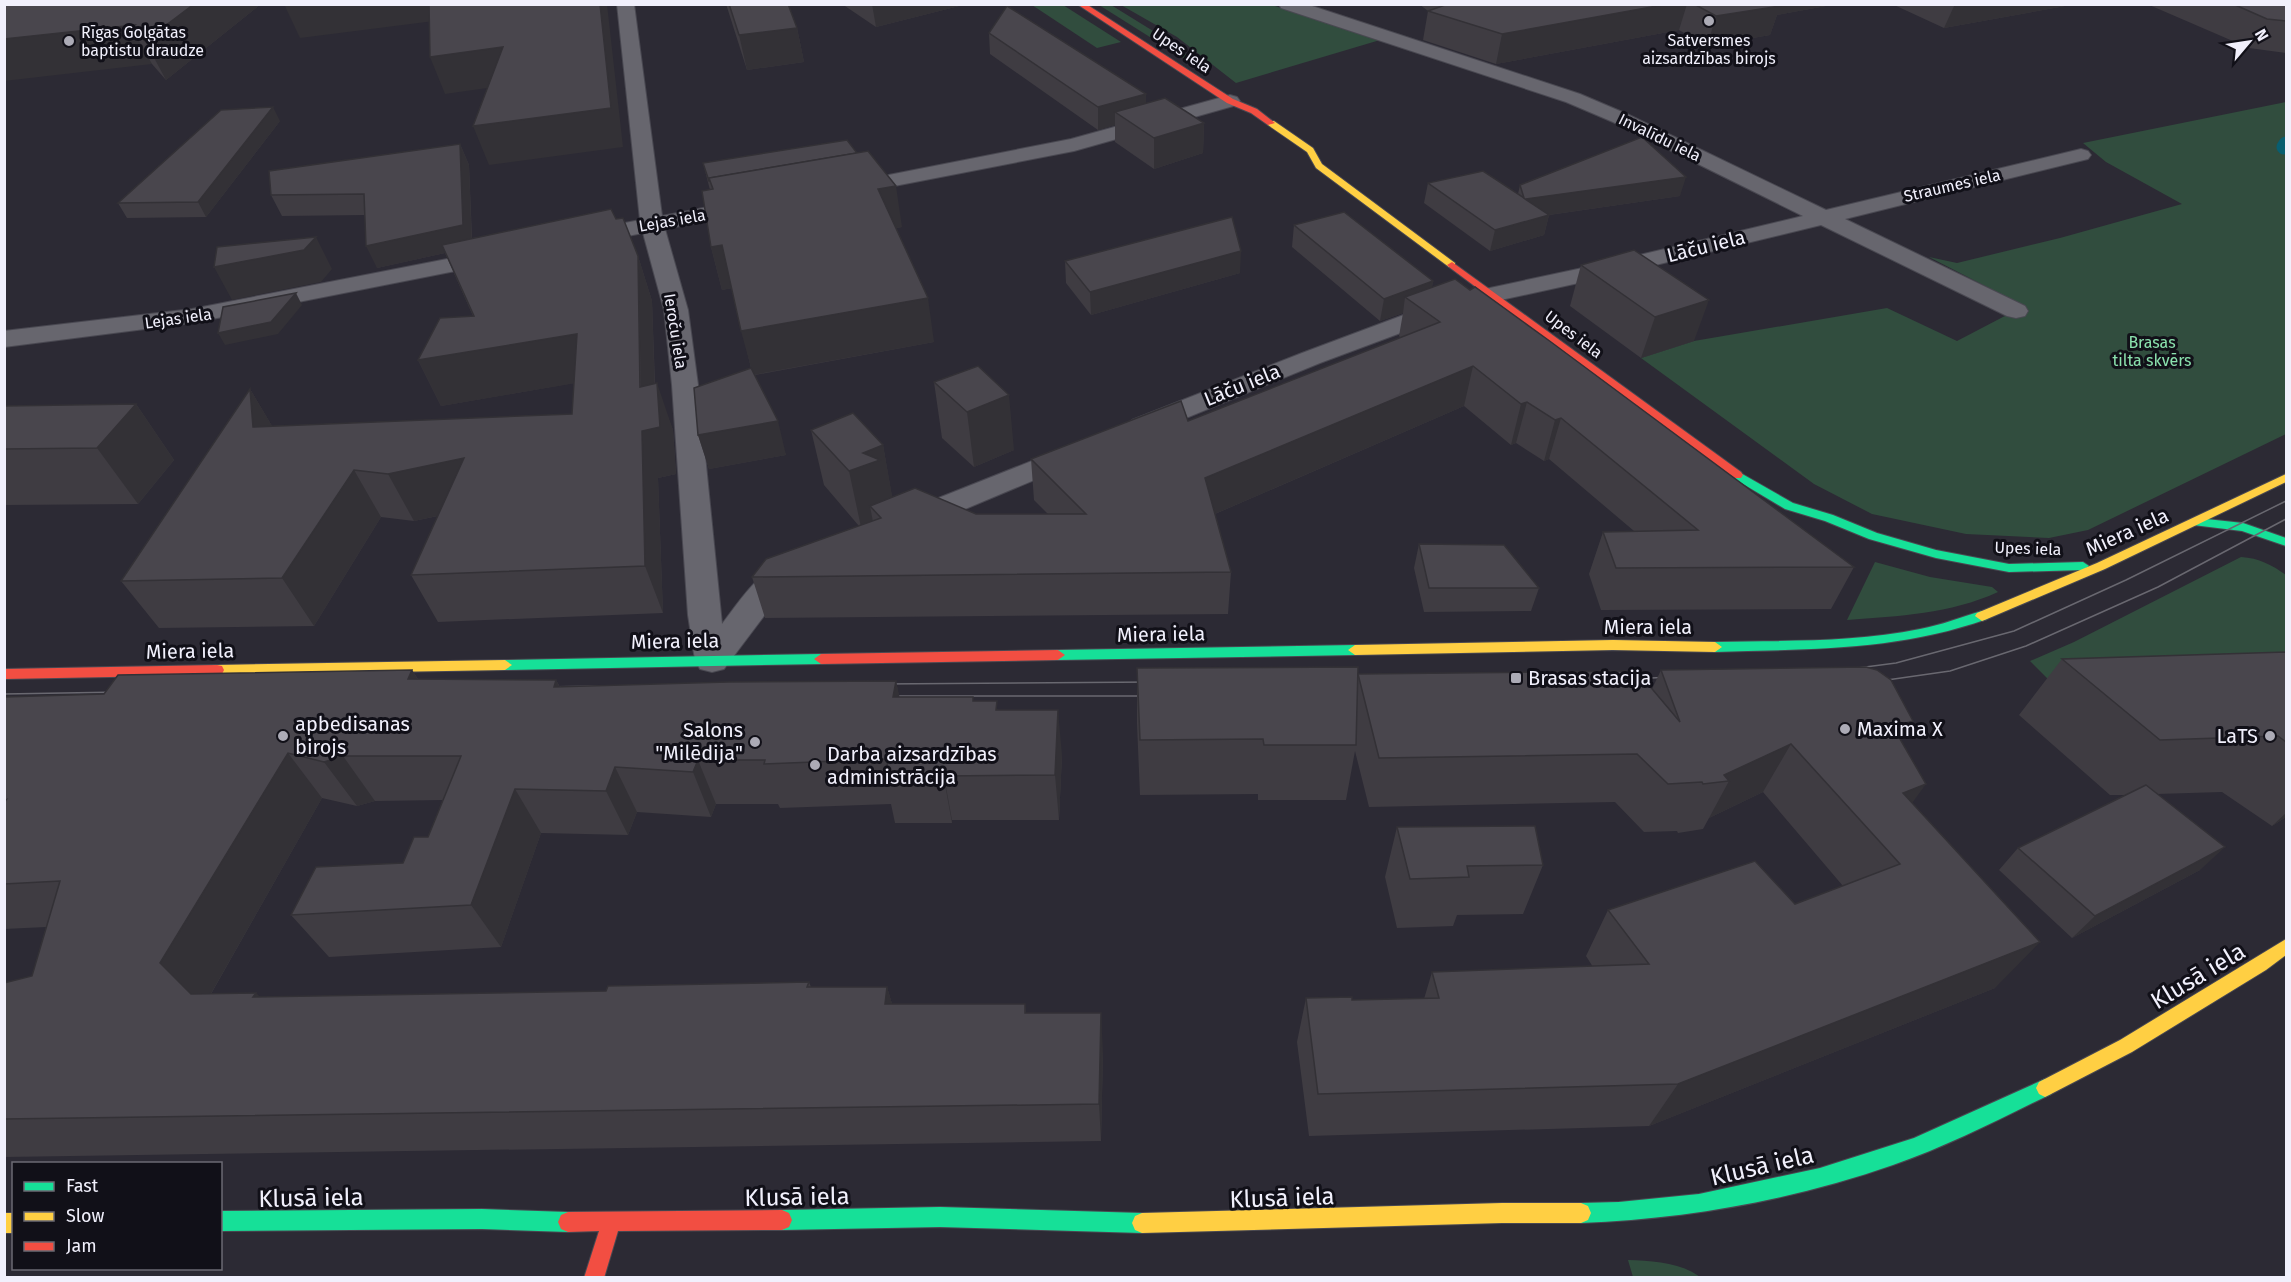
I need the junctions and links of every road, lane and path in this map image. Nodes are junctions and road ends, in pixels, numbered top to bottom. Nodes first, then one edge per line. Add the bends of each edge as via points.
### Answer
1 (625, 4) edge
2 (1080, 4) edge
3 (1287, 4) edge
4 (1230, 101) junction
5 (2081, 155) dead end
6 (831, 192) edge
7 (773, 202) edge
8 (1823, 216) junction
9 (652, 223) junction
10 (554, 244) edge
11 (519, 251) edge
12 (1492, 293) junction
13 (2016, 311) dead end
14 (4, 339) edge
15 (2286, 478) edge
16 (2197, 522) junction
17 (881, 532) edge
18 (2286, 542) edge
19 (816, 559) edge
20 (2101, 566) junction
21 (712, 660) junction
22 (4, 674) edge
23 (2286, 946) edge
24 (222, 1221) edge
25 (611, 1223) junction
26 (594, 1278) edge

1 - 9 street, Ieroču iela
2 - 4 street, Upes iela
3 - 8 street, Invalīdu iela via 1573,98
4 - 6 street via 1074,146
4 - 12 street, Upes iela via 1254,111 1310,150 1319,166
5 - 8 street, Straumes iela
7 - 9 street, Lejas iela
8 - 12 street, Lāču iela via 1595,273
8 - 13 street, Invalīdu iela
9 - 10 street, Lejas iela
9 - 21 street, Ieroču iela via 676,310 704,615
11 - 14 street, Lejas iela via 236,309
12 - 17 street, Lāču iela via 1371,334
12 - 20 street, Upes iela via 1721,465 1789,506 1873,536 1967,560 2009,567
15 - 16 street, Miera iela
16 - 18 street via 2248,527
16 - 20 street, Miera iela
19 - 21 street via 794,568 768,588
20 - 21 street, Miera iela via 1976,618 1918,633 1865,639 1711,647
21 - 22 street, Miera iela
23 - 25 street, Klusā iela via 2126,1046 2052,1085 1894,1155 1748,1195 1610,1213 1173,1224 940,1217
24 - 25 street, Klusā iela via 482,1219
25 - 26 street

